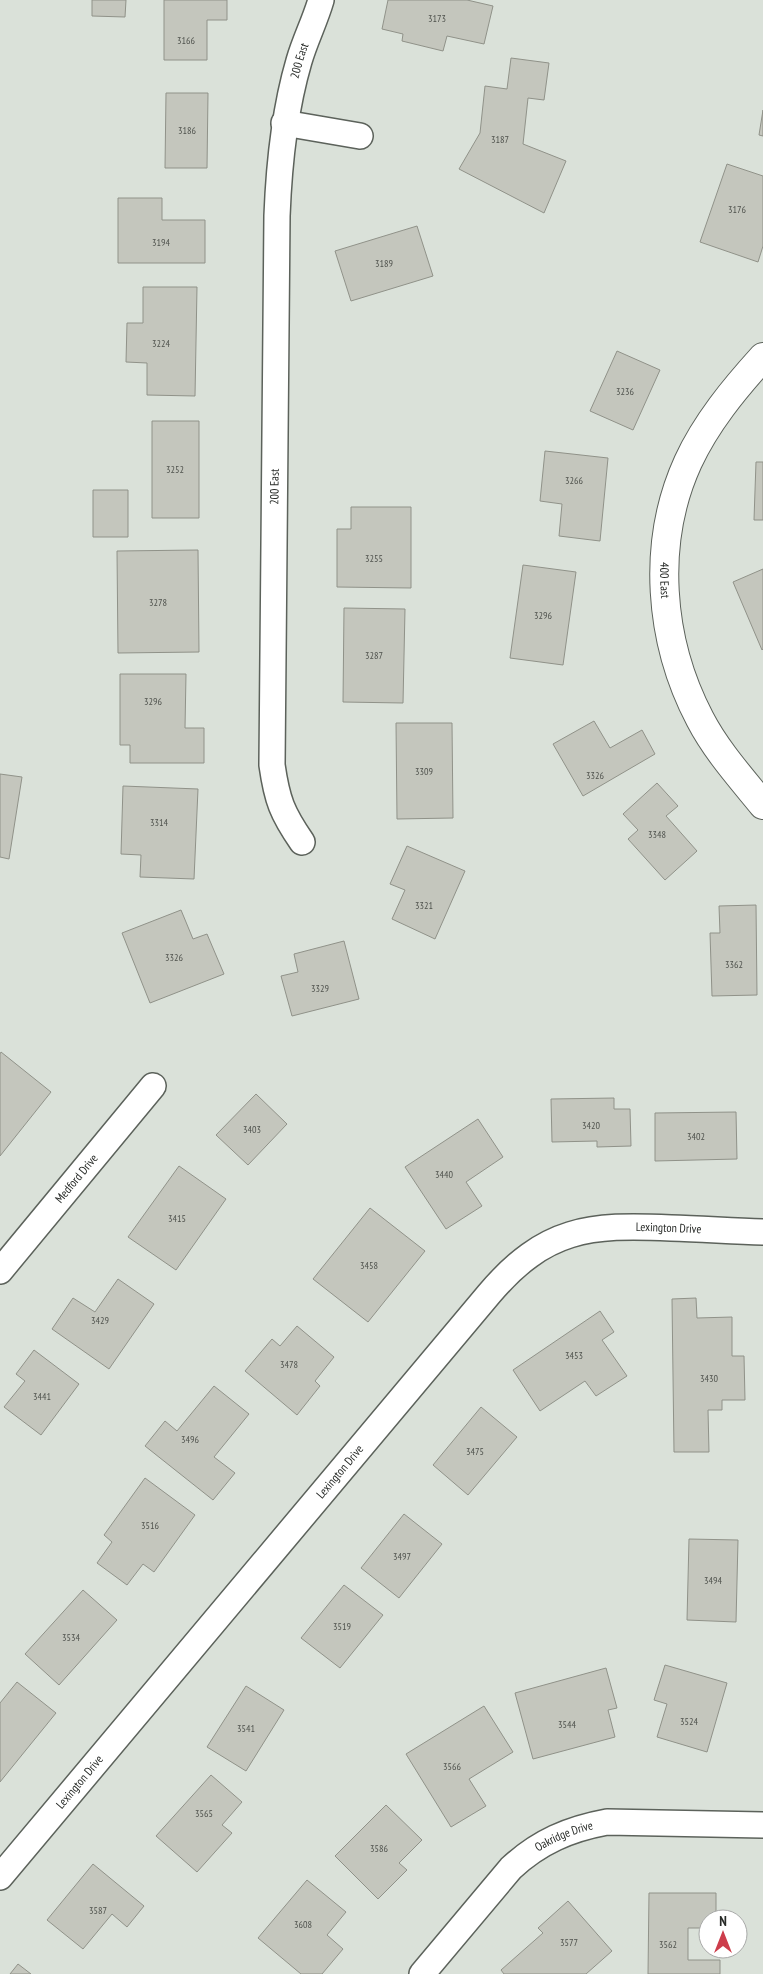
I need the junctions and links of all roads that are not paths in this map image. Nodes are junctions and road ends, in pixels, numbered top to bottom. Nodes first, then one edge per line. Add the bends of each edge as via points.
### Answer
1 (321, 0) edge
2 (284, 123) junction
3 (360, 136) dead end
4 (763, 357) edge
5 (763, 805) edge
6 (302, 842) dead end
7 (153, 1086) dead end
8 (763, 1232) edge
9 (0, 1271) edge
10 (763, 1825) edge
11 (0, 1877) edge
12 (422, 1974) edge

1 - 2 street, 200 East via 300,60
2 - 3 street
2 - 6 street, 200 East via 277,216 272,765 276,794 286,818
4 - 5 street, 400 East via 722,405 688,462 669,523 664,558 668,630 687,691 700,720 719,749
7 - 9 street, Medford Drive
8 - 11 street, Lexington Drive via 639,1226 596,1228 555,1240 518,1263
10 - 12 street, Oakridge Drive via 607,1822 562,1834 526,1854 511,1868

